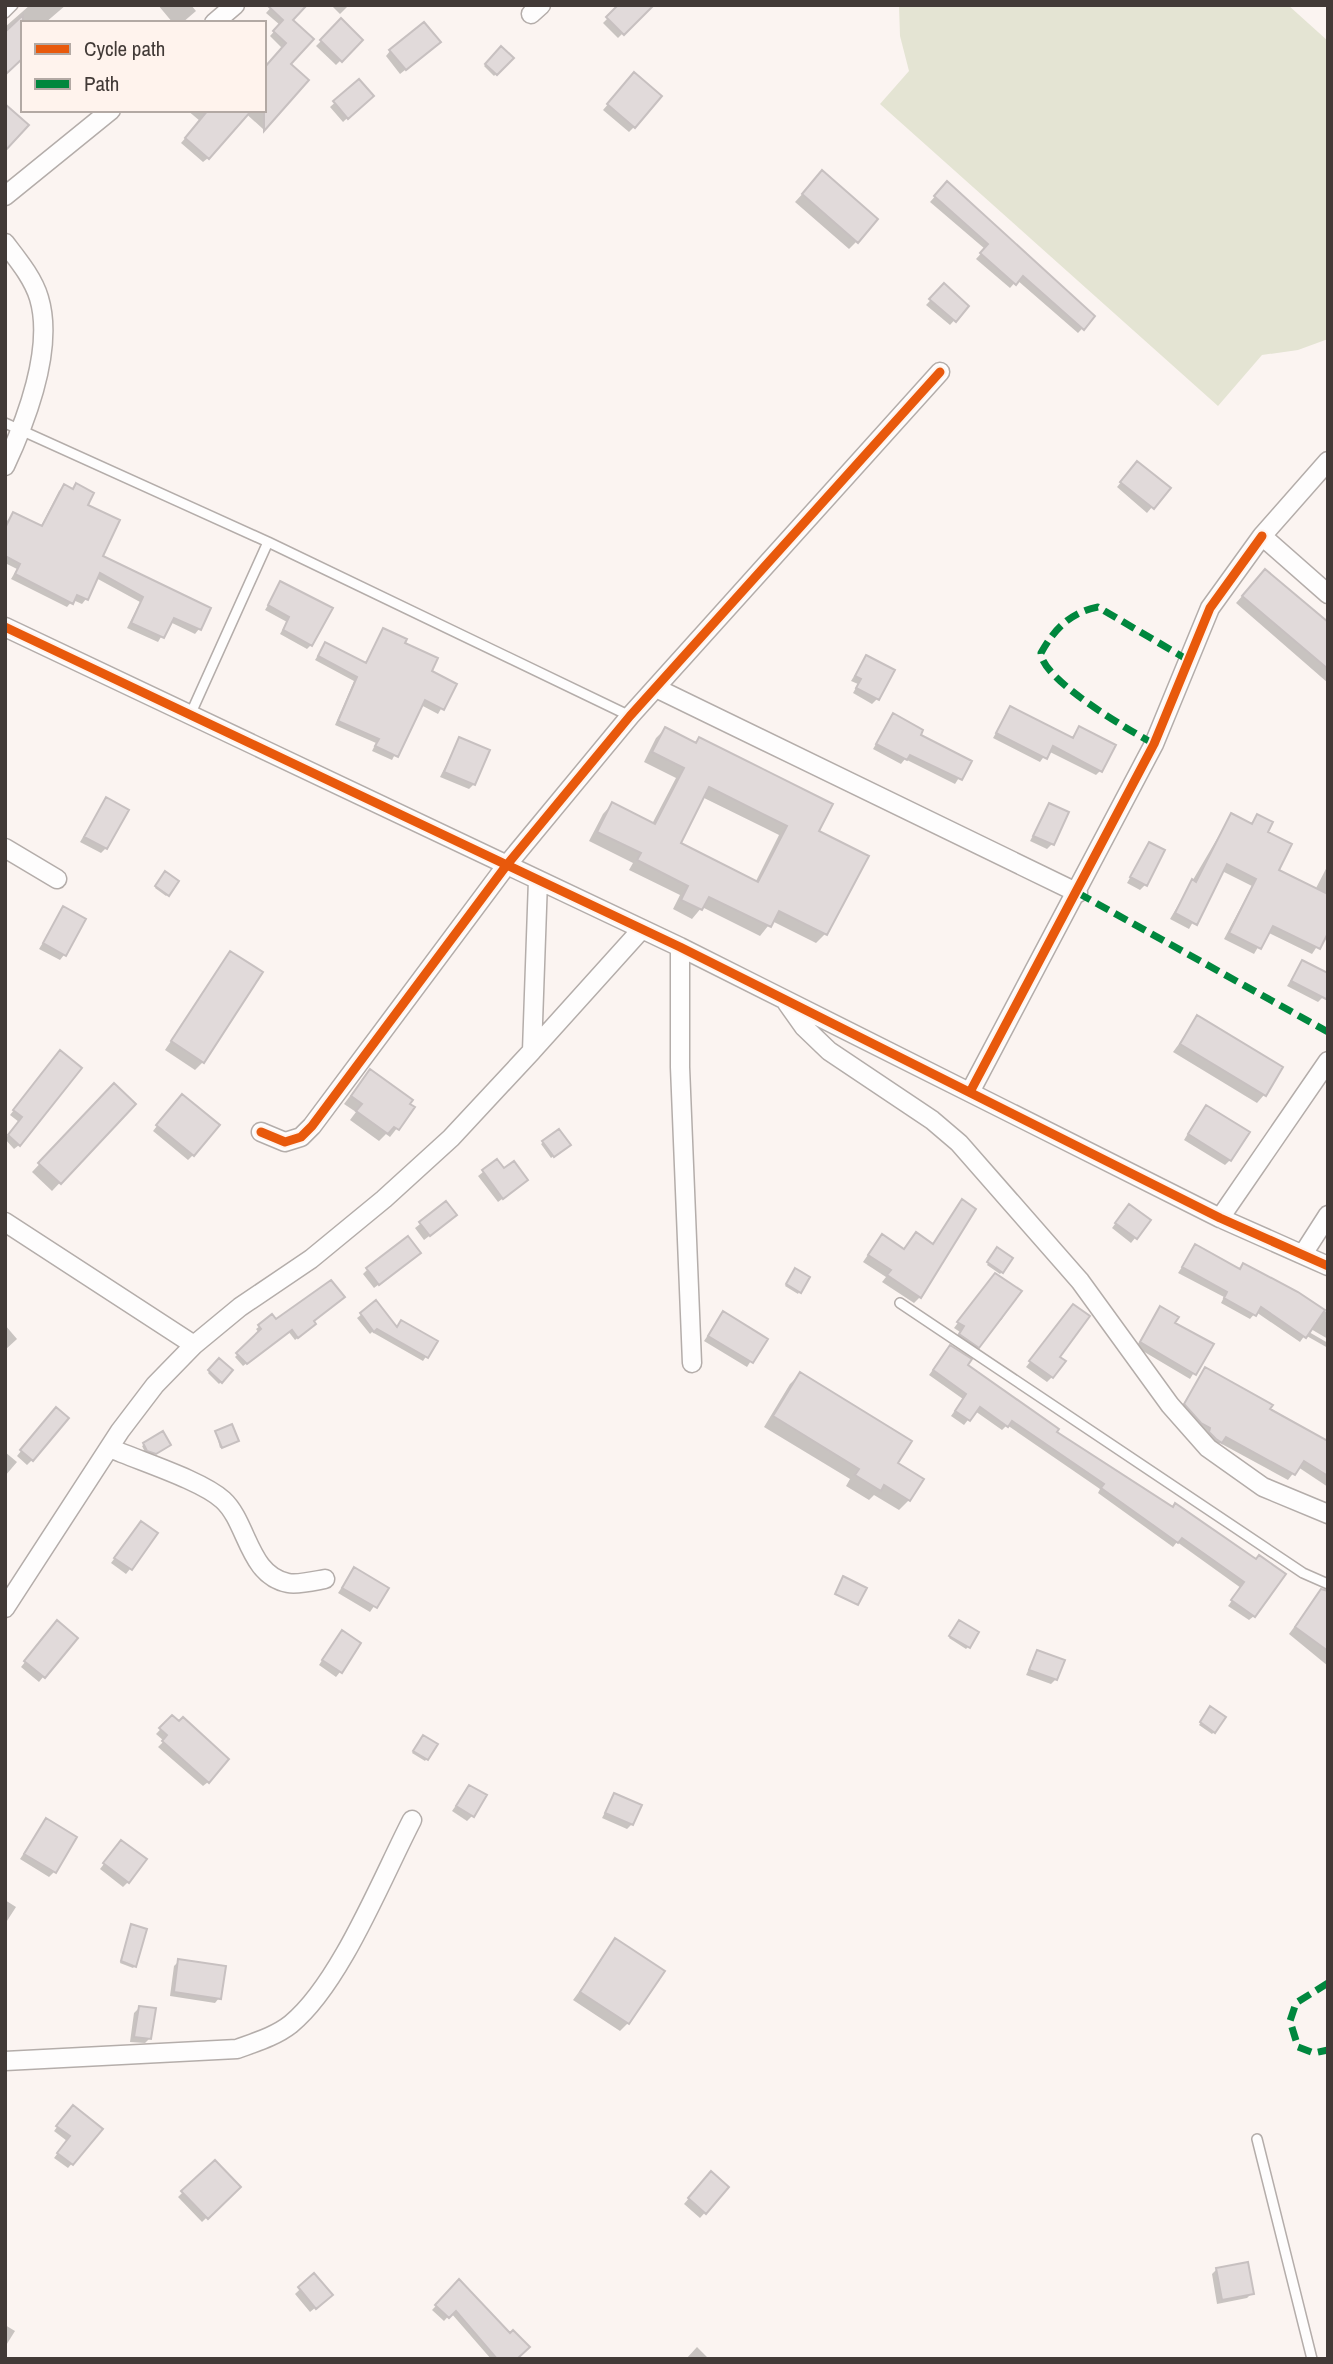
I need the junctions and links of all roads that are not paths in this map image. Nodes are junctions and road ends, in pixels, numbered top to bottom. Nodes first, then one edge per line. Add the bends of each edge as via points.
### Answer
1 (13, 5) edge
2 (235, 5) edge
3 (5, 13) edge
4 (216, 21) edge
5 (109, 112) edge
6 (5, 196) edge
7 (5, 243) edge
8 (940, 372) dead end
9 (5, 423) edge
10 (22, 431) junction
11 (1328, 461) edge
12 (5, 466) edge
13 (1262, 536) junction
14 (268, 542) junction
15 (1328, 594) edge
16 (5, 626) edge
17 (656, 688) junction
18 (191, 713) junction
19 (630, 716) junction
20 (5, 848) edge
21 (506, 866) junction
22 (57, 879) dead end
23 (538, 880) junction
24 (1078, 893) junction
25 (641, 930) junction
26 (680, 947) junction
27 (785, 1000) junction
28 (532, 1051) junction
29 (1328, 1061) edge
30 (970, 1091) junction
31 (261, 1132) dead end
32 (1328, 1215) edge
33 (1220, 1218) junction
34 (5, 1222) edge
35 (1303, 1254) junction
36 (1328, 1266) edge
37 (900, 1303) dead end
38 (194, 1345) junction
39 (692, 1363) dead end
40 (110, 1448) junction
41 (1328, 1514) edge
42 (325, 1579) dead end
43 (1328, 1584) edge
44 (5, 1608) edge
45 (412, 1820) dead end
46 (5, 2061) edge
47 (1257, 2139) dead end
48 (1312, 2359) edge

1 - 3 lane
2 - 4 street
5 - 6 street
7 - 10 street via 34,284 43,314 37,370
8 - 17 street
9 - 10 lane
10 - 12 street
10 - 14 lane
11 - 13 street
13 - 15 street
13 - 24 street via 1210,608 1154,744
14 - 18 lane
14 - 19 lane
16 - 18 street
17 - 19 street
17 - 24 street
18 - 21 street
19 - 21 street
20 - 22 street
21 - 23 street
21 - 31 street via 312,1126 301,1137 285,1142
23 - 25 street
23 - 28 street
24 - 30 street
25 - 26 street
25 - 28 street
26 - 27 street
26 - 39 street
27 - 30 street
27 - 41 street via 829,1051 959,1143 1080,1281 1170,1405 1208,1448 1263,1487
28 - 38 street via 451,1138 384,1199
29 - 33 street
30 - 33 street
32 - 35 street
33 - 35 street
34 - 38 street
35 - 36 street
37 - 43 lane via 1303,1573
38 - 40 street via 137,1406
40 - 42 street via 221,1498 257,1560 278,1580 289,1584
40 - 44 street
45 - 46 street via 341,1959 315,1999 289,2026 237,2049
47 - 48 lane

